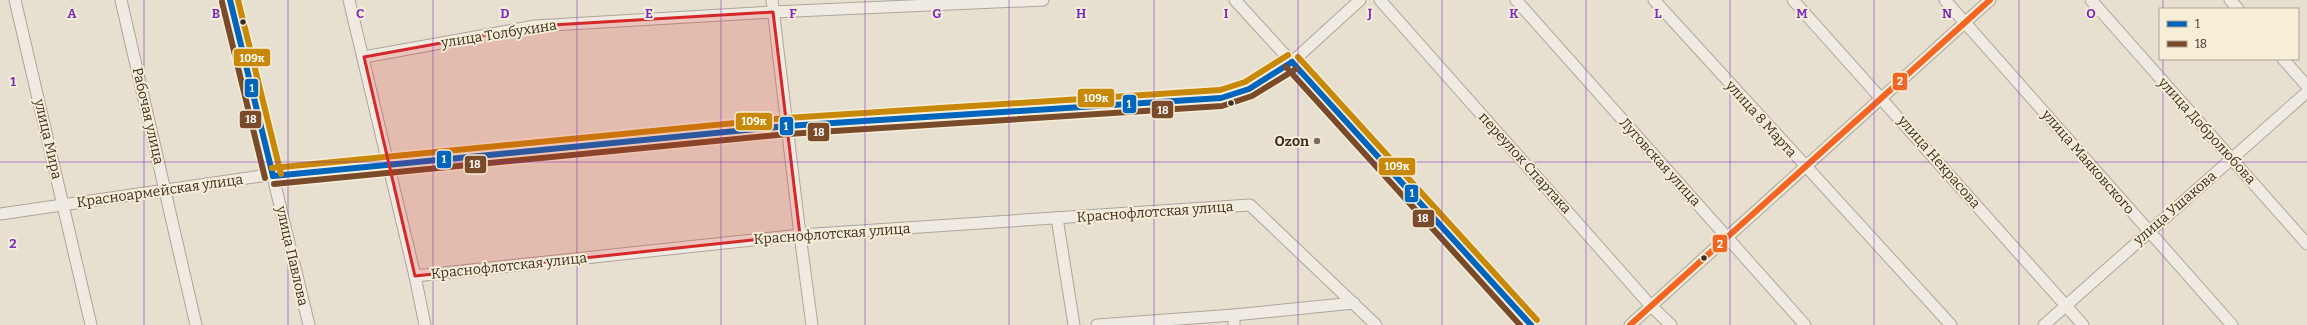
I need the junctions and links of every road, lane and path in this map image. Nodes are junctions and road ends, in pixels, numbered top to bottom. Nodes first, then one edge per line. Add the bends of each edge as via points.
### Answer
1 (15, 0) edge
2 (121, 0) edge
3 (230, 0) edge
4 (349, 0) edge
5 (772, 0) edge
6 (1043, 0) edge
7 (1235, 0) edge
8 (1360, 0) edge
9 (1380, 0) edge
10 (1516, 0) edge
11 (1654, 0) edge
12 (1793, 0) edge
13 (1945, 0) edge
14 (1990, 0) edge
15 (2091, 0) edge
16 (2230, 0) edge
17 (2237, 8) edge
18 (773, 12) junction
19 (1965, 22) junction
20 (364, 57) junction
21 (2284, 60) edge
22 (1292, 62) junction
23 (2307, 86) edge
24 (2307, 92) edge
25 (1882, 98) junction
26 (787, 126) junction
27 (2232, 159) junction
28 (389, 166) junction
29 (1805, 167) junction
30 (273, 176) junction
31 (166, 190) junction
32 (63, 204) junction
33 (0, 214) edge
34 (1057, 218) junction
35 (2149, 231) junction
36 (800, 235) junction
37 (1727, 237) junction
38 (2307, 244) edge
39 (415, 276) junction
40 (1354, 303) junction
41 (2065, 305) junction
42 (1651, 306) junction
43 (1234, 320) edge
44 (91, 325) edge
45 (196, 325) edge
46 (308, 325) edge
47 (425, 325) edge
48 (812, 325) edge
49 (1074, 325) edge
50 (1097, 325) edge
51 (1376, 325) edge
52 (1531, 325) edge
53 (1630, 325) edge
54 (1671, 325) edge
55 (1805, 325) edge
56 (1951, 325) edge
57 (2044, 325) edge
58 (2083, 325) edge
59 (2232, 325) edge

1 - 32 street, улица Мира
2 - 31 street, Рабочая улица
3 - 30 street, улица Павлова
4 - 20 street
5 - 18 street
6 - 18 street, улица Толбухина
7 - 22 street
8 - 22 street, Красноармейская улица
9 - 42 street, переулок Спартака
10 - 37 street, Луговская улица
11 - 29 street, улица 8 Марта
12 - 25 street, улица Некрасова
13 - 19 street, улица Маяковского
14 - 19 street
15 - 27 street, улица Добролюбова
16 - 17 street
18 - 20 street, улица Толбухина via 535,26
18 - 26 street
19 - 25 street
19 - 35 street, улица Маяковского
20 - 28 street
21 - 23 street
22 - 26 street, Красноармейская улица via 1231,96
22 - 52 street
24 - 27 street, улица Ушакова
25 - 29 street
25 - 41 street, улица Некрасова
26 - 28 street, Красноармейская улица
26 - 36 street
27 - 35 street, улица Ушакова
27 - 38 street, улица Добролюбова
28 - 30 street, Красноармейская улица
28 - 39 street
29 - 37 street
29 - 56 street, улица 8 Марта
30 - 31 street, Красноармейская улица
30 - 46 street, улица Павлова
31 - 32 street, Красноармейская улица
31 - 45 street, Рабочая улица
32 - 33 street, Красноармейская улица
32 - 44 street, улица Мира
34 - 36 street, Краснофлотская улица
34 - 40 street, Краснофлотская улица via 1250,205
34 - 49 street
35 - 41 street, улица Ушакова
35 - 59 street, улица Маяковского
36 - 39 street, Краснофлотская улица
36 - 48 street
37 - 42 street
37 - 55 street, Луговская улица
39 - 47 street
40 - 43 street
40 - 51 street
41 - 57 street, улица Ушакова
41 - 58 street, улица Некрасова
42 - 53 street
42 - 54 street, переулок Спартака
43 - 50 street

